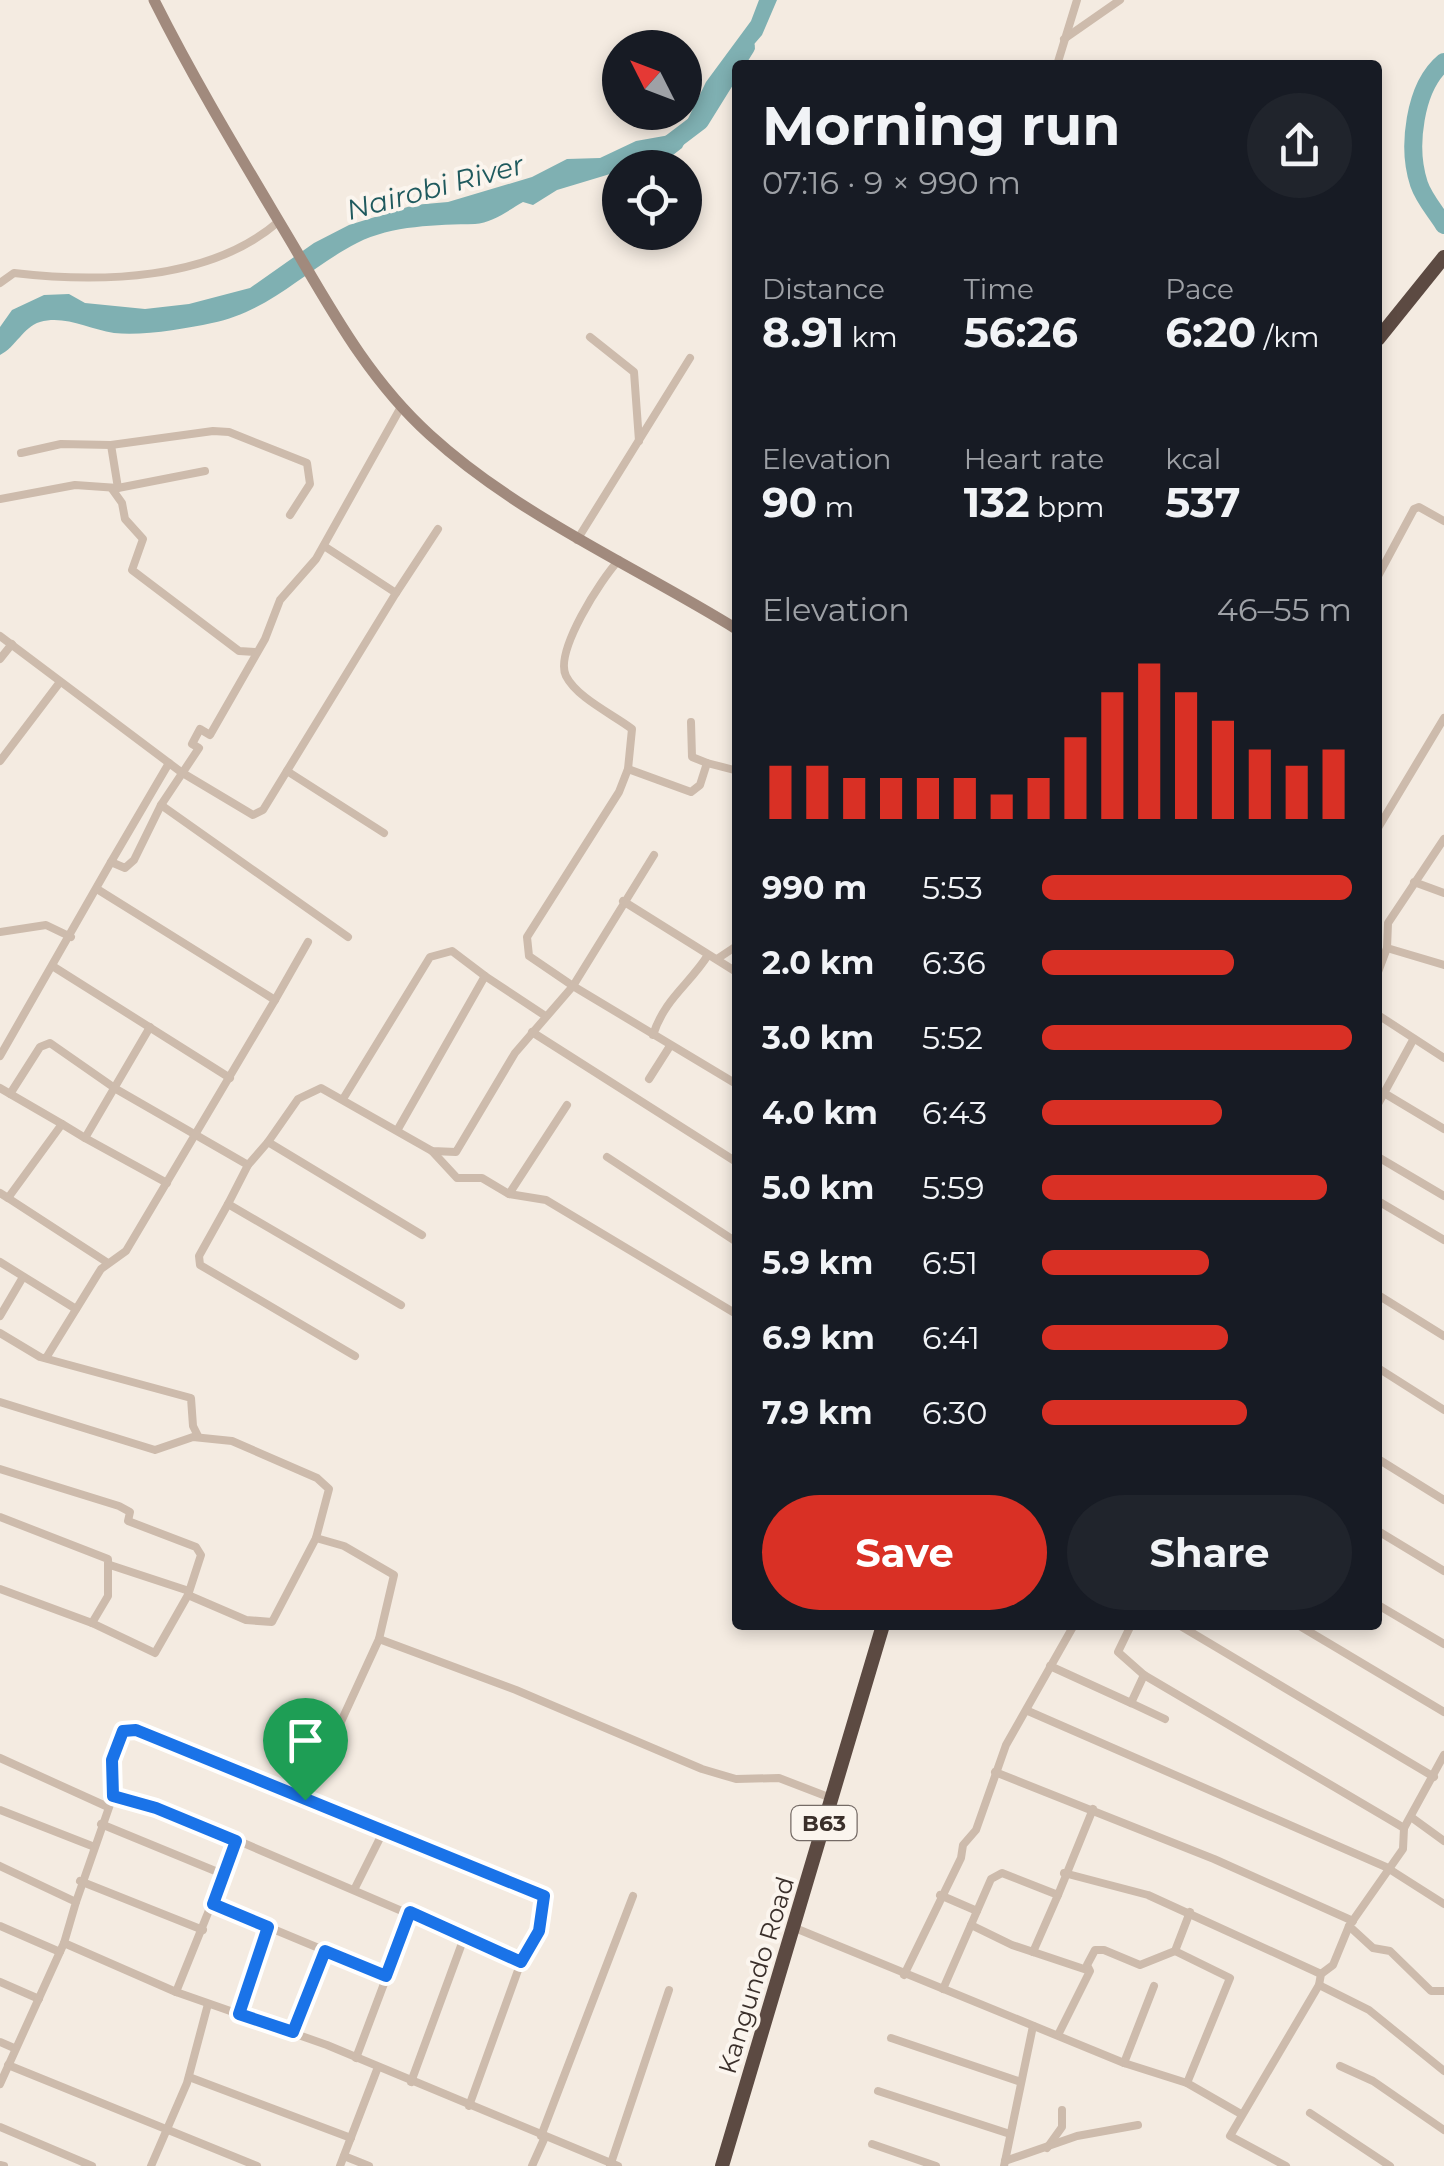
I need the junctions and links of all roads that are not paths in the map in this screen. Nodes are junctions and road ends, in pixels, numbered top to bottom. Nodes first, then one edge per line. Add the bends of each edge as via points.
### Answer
1 (154, 0) edge
2 (1077, 0) edge
3 (1120, 0) edge
4 (1064, 39) junction
5 (1059, 60) edge
6 (278, 222) junction
7 (1444, 257) edge
8 (0, 282) edge
9 (1382, 334) edge
10 (590, 336) dead end
11 (690, 358) dead end
12 (401, 407) junction
13 (111, 445) junction
14 (639, 446) junction
15 (21, 453) dead end
16 (205, 471) dead end
17 (115, 488) junction
18 (0, 499) edge
19 (290, 515) dead end
20 (1444, 521) edge
21 (438, 529) dead end
22 (577, 540) junction
23 (324, 546) junction
24 (619, 560) junction
25 (1382, 569) edge
26 (396, 593) junction
27 (732, 626) edge
28 (0, 636) edge
29 (12, 644) junction
30 (255, 652) junction
31 (0, 659) edge
32 (60, 682) junction
33 (1444, 718) edge
34 (691, 722) dead end
35 (0, 762) edge
36 (170, 763) junction
37 (707, 764) junction
38 (628, 769) junction
39 (732, 770) edge
40 (287, 771) junction
41 (181, 772) junction
42 (161, 806) junction
43 (1382, 821) edge
44 (384, 833) dead end
45 (1444, 840) edge
46 (654, 855) dead end
47 (111, 862) junction
48 (1414, 882) junction
49 (97, 889) junction
50 (1444, 893) edge
51 (623, 901) junction
52 (0, 932) edge
53 (70, 937) junction
54 (348, 937) dead end
55 (308, 942) dead end
56 (732, 948) edge
57 (1387, 948) junction
58 (712, 957) junction
59 (1382, 961) edge
60 (1444, 965) edge
61 (54, 967) junction
62 (732, 969) edge
63 (484, 976) junction
64 (573, 986) junction
65 (274, 1000) junction
66 (544, 1015) junction
67 (1382, 1017) edge
68 (150, 1028) junction
69 (532, 1032) junction
70 (653, 1035) junction
71 (1414, 1040) junction
72 (670, 1046) junction
73 (0, 1056) edge
74 (1444, 1058) edge
75 (230, 1078) junction
76 (650, 1080) dead end
77 (732, 1082) edge
78 (0, 1088) edge
79 (116, 1089) junction
80 (10, 1094) junction
81 (1384, 1094) junction
82 (1382, 1097) edge
83 (343, 1099) junction
84 (567, 1105) dead end
85 (62, 1124) junction
86 (398, 1129) junction
87 (1444, 1129) edge
88 (194, 1132) junction
89 (86, 1138) junction
90 (268, 1142) junction
91 (432, 1151) junction
92 (607, 1157) dead end
93 (1382, 1158) edge
94 (732, 1159) edge
95 (248, 1166) junction
96 (167, 1183) junction
97 (509, 1194) junction
98 (4, 1195) edge
99 (1444, 1196) edge
100 (1382, 1203) edge
101 (228, 1204) junction
102 (422, 1235) dead end
103 (732, 1239) edge
104 (1444, 1240) edge
105 (0, 1262) edge
106 (108, 1264) junction
107 (23, 1277) junction
108 (1382, 1297) edge
109 (401, 1305) dead end
110 (76, 1308) junction
111 (732, 1310) edge
112 (0, 1316) edge
113 (0, 1334) edge
114 (1444, 1336) edge
115 (355, 1356) dead end
116 (46, 1358) junction
117 (1382, 1371) edge
118 (0, 1402) edge
119 (1444, 1410) edge
120 (198, 1436) junction
121 (1382, 1461) edge
122 (0, 1468) edge
123 (1444, 1500) edge
124 (0, 1518) edge
125 (1382, 1532) edge
126 (316, 1538) junction
127 (110, 1565) junction
128 (1444, 1571) edge
129 (0, 1589) edge
130 (188, 1593) junction
131 (1382, 1607) edge
132 (92, 1623) junction
133 (881, 1630) edge
134 (1071, 1630) edge
135 (1129, 1630) edge
136 (1188, 1630) edge
137 (1306, 1630) edge
138 (379, 1639) junction
139 (1444, 1644) edge
140 (1050, 1666) junction
141 (1144, 1675) junction
142 (1131, 1703) junction
143 (1028, 1711) junction
144 (1444, 1712) edge
145 (1165, 1719) dead end
146 (0, 1758) edge
147 (1442, 1761) edge
148 (995, 1772) junction
149 (1434, 1776) junction
150 (113, 1796) junction
151 (831, 1798) junction
152 (305, 1800) junction
153 (108, 1807) junction
154 (1093, 1809) junction
155 (0, 1810) edge
156 (1411, 1818) junction
157 (101, 1824) junction
158 (1404, 1828) junction
159 (383, 1832) junction
160 (236, 1841) junction
161 (1444, 1841) edge
162 (92, 1846) junction
163 (0, 1866) edge
164 (1386, 1867) junction
165 (1064, 1872) junction
166 (225, 1875) junction
167 (80, 1881) junction
168 (354, 1888) junction
169 (940, 1895) junction
170 (1058, 1895) junction
171 (633, 1896) dead end
172 (76, 1902) junction
173 (213, 1904) junction
174 (1444, 1904) edge
175 (977, 1911) junction
176 (410, 1912) junction
177 (1190, 1912) junction
178 (1351, 1923) junction
179 (971, 1924) junction
180 (0, 1926) edge
181 (268, 1927) junction
182 (795, 1928) junction
183 (203, 1930) junction
184 (465, 1936) junction
185 (62, 1948) junction
186 (325, 1951) junction
187 (1175, 1951) junction
188 (1033, 1952) junction
189 (521, 1962) junction
190 (1090, 1971) junction
191 (904, 1975) junction
192 (386, 1976) junction
193 (1320, 1980) junction
194 (0, 1982) edge
195 (1154, 1986) dead end
196 (943, 1989) junction
197 (669, 1990) dead end
198 (1444, 1991) edge
199 (176, 1992) junction
200 (39, 1999) junction
201 (208, 2004) junction
202 (239, 2014) junction
203 (1033, 2026) junction
204 (293, 2032) junction
205 (1058, 2036) junction
206 (892, 2038) dead end
207 (0, 2042) edge
208 (14, 2048) junction
209 (356, 2058) junction
210 (1124, 2063) junction
211 (8, 2065) junction
212 (1340, 2066) dead end
213 (378, 2067) junction
214 (1444, 2071) edge
215 (189, 2077) junction
216 (411, 2082) junction
217 (1020, 2082) junction
218 (0, 2084) edge
219 (1187, 2084) junction
220 (878, 2090) dead end
221 (470, 2106) junction
222 (1062, 2110) dead end
223 (1310, 2113) dead end
224 (1242, 2114) junction
225 (1138, 2125) dead end
226 (0, 2127) edge
227 (166, 2130) junction
228 (1444, 2130) edge
229 (1010, 2134) junction
230 (543, 2137) junction
231 (352, 2138) junction
232 (872, 2144) dead end
233 (1047, 2148) junction
234 (344, 2156) junction
235 (1004, 2164) edge
236 (613, 2165) edge
237 (92, 2166) edge
238 (151, 2166) edge
239 (256, 2166) edge
240 (340, 2166) edge
241 (369, 2166) edge
242 (532, 2166) edge
243 (722, 2166) edge
244 (936, 2166) edge
245 (1286, 2166) edge
246 (1390, 2166) edge

1 - 6 main road
2 - 4 street
3 - 4 street
4 - 5 street
6 - 8 street via 236,250 186,267 72,280 14,273
6 - 12 main road via 369,370
7 - 9 highway
10 - 14 street via 634,372
11 - 14 street
12 - 22 main road
12 - 23 street
13 - 15 street via 61,444
13 - 17 street
13 - 19 street via 229,432 293,456 312,470
14 - 22 street
16 - 17 street
17 - 18 street via 75,485
17 - 30 street via 124,519 143,539 132,570 239,651
20 - 25 street via 1414,509
21 - 26 street
22 - 24 main road
23 - 26 street
23 - 30 street via 280,600
24 - 27 main road
24 - 38 street via 590,601 563,661 568,681 632,729
26 - 40 street
28 - 29 street
29 - 31 street
29 - 32 street
30 - 41 street via 210,736 200,729 192,744 199,748
32 - 35 street
32 - 36 street
33 - 43 street
34 - 37 street via 692,757
36 - 41 street
36 - 47 street
37 - 38 street via 692,792
37 - 39 street
38 - 64 street via 524,943 529,956
40 - 41 street via 253,815
40 - 44 street
41 - 42 street
42 - 47 street via 134,860 125,868
42 - 54 street
45 - 48 street
46 - 51 street
47 - 49 street
48 - 50 street
48 - 57 street via 1388,923
49 - 53 street
49 - 65 street
51 - 58 street
51 - 64 street
52 - 53 street via 46,925
53 - 61 street
55 - 65 street
56 - 58 street
57 - 59 street
57 - 60 street
58 - 62 street
58 - 70 street via 682,981
61 - 68 street
61 - 73 street
63 - 66 street
63 - 83 street via 452,951 430,957
63 - 86 street
64 - 66 street
64 - 70 street
65 - 75 street
66 - 69 street
67 - 71 street
68 - 75 street
68 - 79 street
69 - 91 street via 463,1146
69 - 94 street
70 - 72 street
71 - 74 street
71 - 81 street
72 - 76 street
72 - 77 street
75 - 88 street
78 - 80 street
79 - 80 street via 50,1044 40,1047
79 - 88 street
79 - 89 street
80 - 85 street
81 - 82 street
81 - 87 street
83 - 86 street
83 - 90 street via 321,1088 306,1092
84 - 97 street
85 - 89 street
85 - 98 street
86 - 91 street
88 - 95 street
88 - 96 street
89 - 96 street
90 - 95 street
90 - 102 street
91 - 97 street via 457,1178 482,1178
92 - 103 street
93 - 99 street
95 - 101 street
96 - 106 street via 126,1251
97 - 111 street via 546,1200
98 - 106 street
100 - 104 street
101 - 109 street
101 - 115 street via 200,1265
105 - 107 street
106 - 110 street
107 - 110 street
107 - 112 street
108 - 114 street
110 - 116 street
113 - 116 street
116 - 120 street via 191,1398
117 - 119 street
118 - 120 street via 156,1450
120 - 126 street via 232,1441 324,1482 328,1497
121 - 123 street
122 - 130 street via 119,1506 130,1512 128,1521 196,1547 200,1555
124 - 127 street via 104,1556
125 - 128 street
126 - 130 street via 272,1622 246,1620
126 - 138 street via 394,1575
127 - 130 street
127 - 132 street via 108,1596
129 - 132 street
130 - 132 street via 157,1653
131 - 139 street
133 - 151 highway, Kangundo Road / B63
134 - 140 street
135 - 141 street via 1118,1652
136 - 149 street
137 - 144 street
138 - 151 street via 702,1769 736,1779 779,1778
138 - 152 street
140 - 142 street
140 - 143 street
141 - 142 street
141 - 158 street
142 - 145 street
143 - 148 street
143 - 164 street
146 - 153 street
147 - 149 street
148 - 154 street
148 - 169 street via 976,1830
149 - 156 street
150 - 152 street via 114,1746 130,1729
150 - 153 street
150 - 160 street
151 - 182 highway, Kangundo Road / B63
152 - 159 street
153 - 157 street
154 - 165 street
154 - 178 street
155 - 162 street
156 - 158 street
156 - 161 street
157 - 162 street
157 - 166 street
158 - 164 street via 1402,1849
159 - 168 street
159 - 189 street via 544,1896 539,1931
160 - 166 street
160 - 168 street
162 - 167 street
163 - 172 street
164 - 174 street
164 - 178 street
165 - 170 street
165 - 177 street
166 - 173 street
167 - 172 street
167 - 183 street
168 - 176 street
169 - 175 street
169 - 191 street
170 - 175 street via 997,1872
170 - 188 street
171 - 230 street
172 - 185 street
173 - 181 street
173 - 183 street
175 - 179 street
176 - 184 street
176 - 192 street
177 - 187 street
177 - 193 street
178 - 193 street
178 - 198 street via 1431,1991
179 - 188 street
179 - 196 street
180 - 185 street
181 - 186 street
181 - 202 street
182 - 191 street
182 - 243 highway, Kangundo Road / B63
183 - 199 street
184 - 189 street
184 - 216 street
185 - 199 street
185 - 200 street
186 - 192 street
186 - 204 street
187 - 190 street via 1140,1965 1099,1949 1087,1965
187 - 219 street via 1230,1978
188 - 190 street
189 - 221 street
190 - 205 street
191 - 196 street
192 - 209 street
193 - 214 street
193 - 224 street
194 - 200 street
195 - 210 street
196 - 203 street
197 - 236 street
199 - 201 street
200 - 208 street
201 - 202 street
201 - 215 street
202 - 204 street
203 - 205 street
203 - 217 street
204 - 209 street
205 - 210 street
206 - 217 street
207 - 208 street
208 - 211 street
209 - 213 street
210 - 219 street
211 - 218 street
211 - 227 street
212 - 228 street
213 - 216 street
213 - 231 street
215 - 227 street
215 - 231 street
216 - 221 street
217 - 229 street
219 - 224 street
220 - 229 street
221 - 230 street
222 - 233 street via 1062,2127
223 - 246 street
224 - 245 street via 1230,2139
225 - 233 street
226 - 237 street
227 - 238 street
227 - 239 street
229 - 235 street
230 - 236 street
230 - 242 street
231 - 234 street
232 - 244 street
233 - 235 street
234 - 240 street
234 - 241 street

